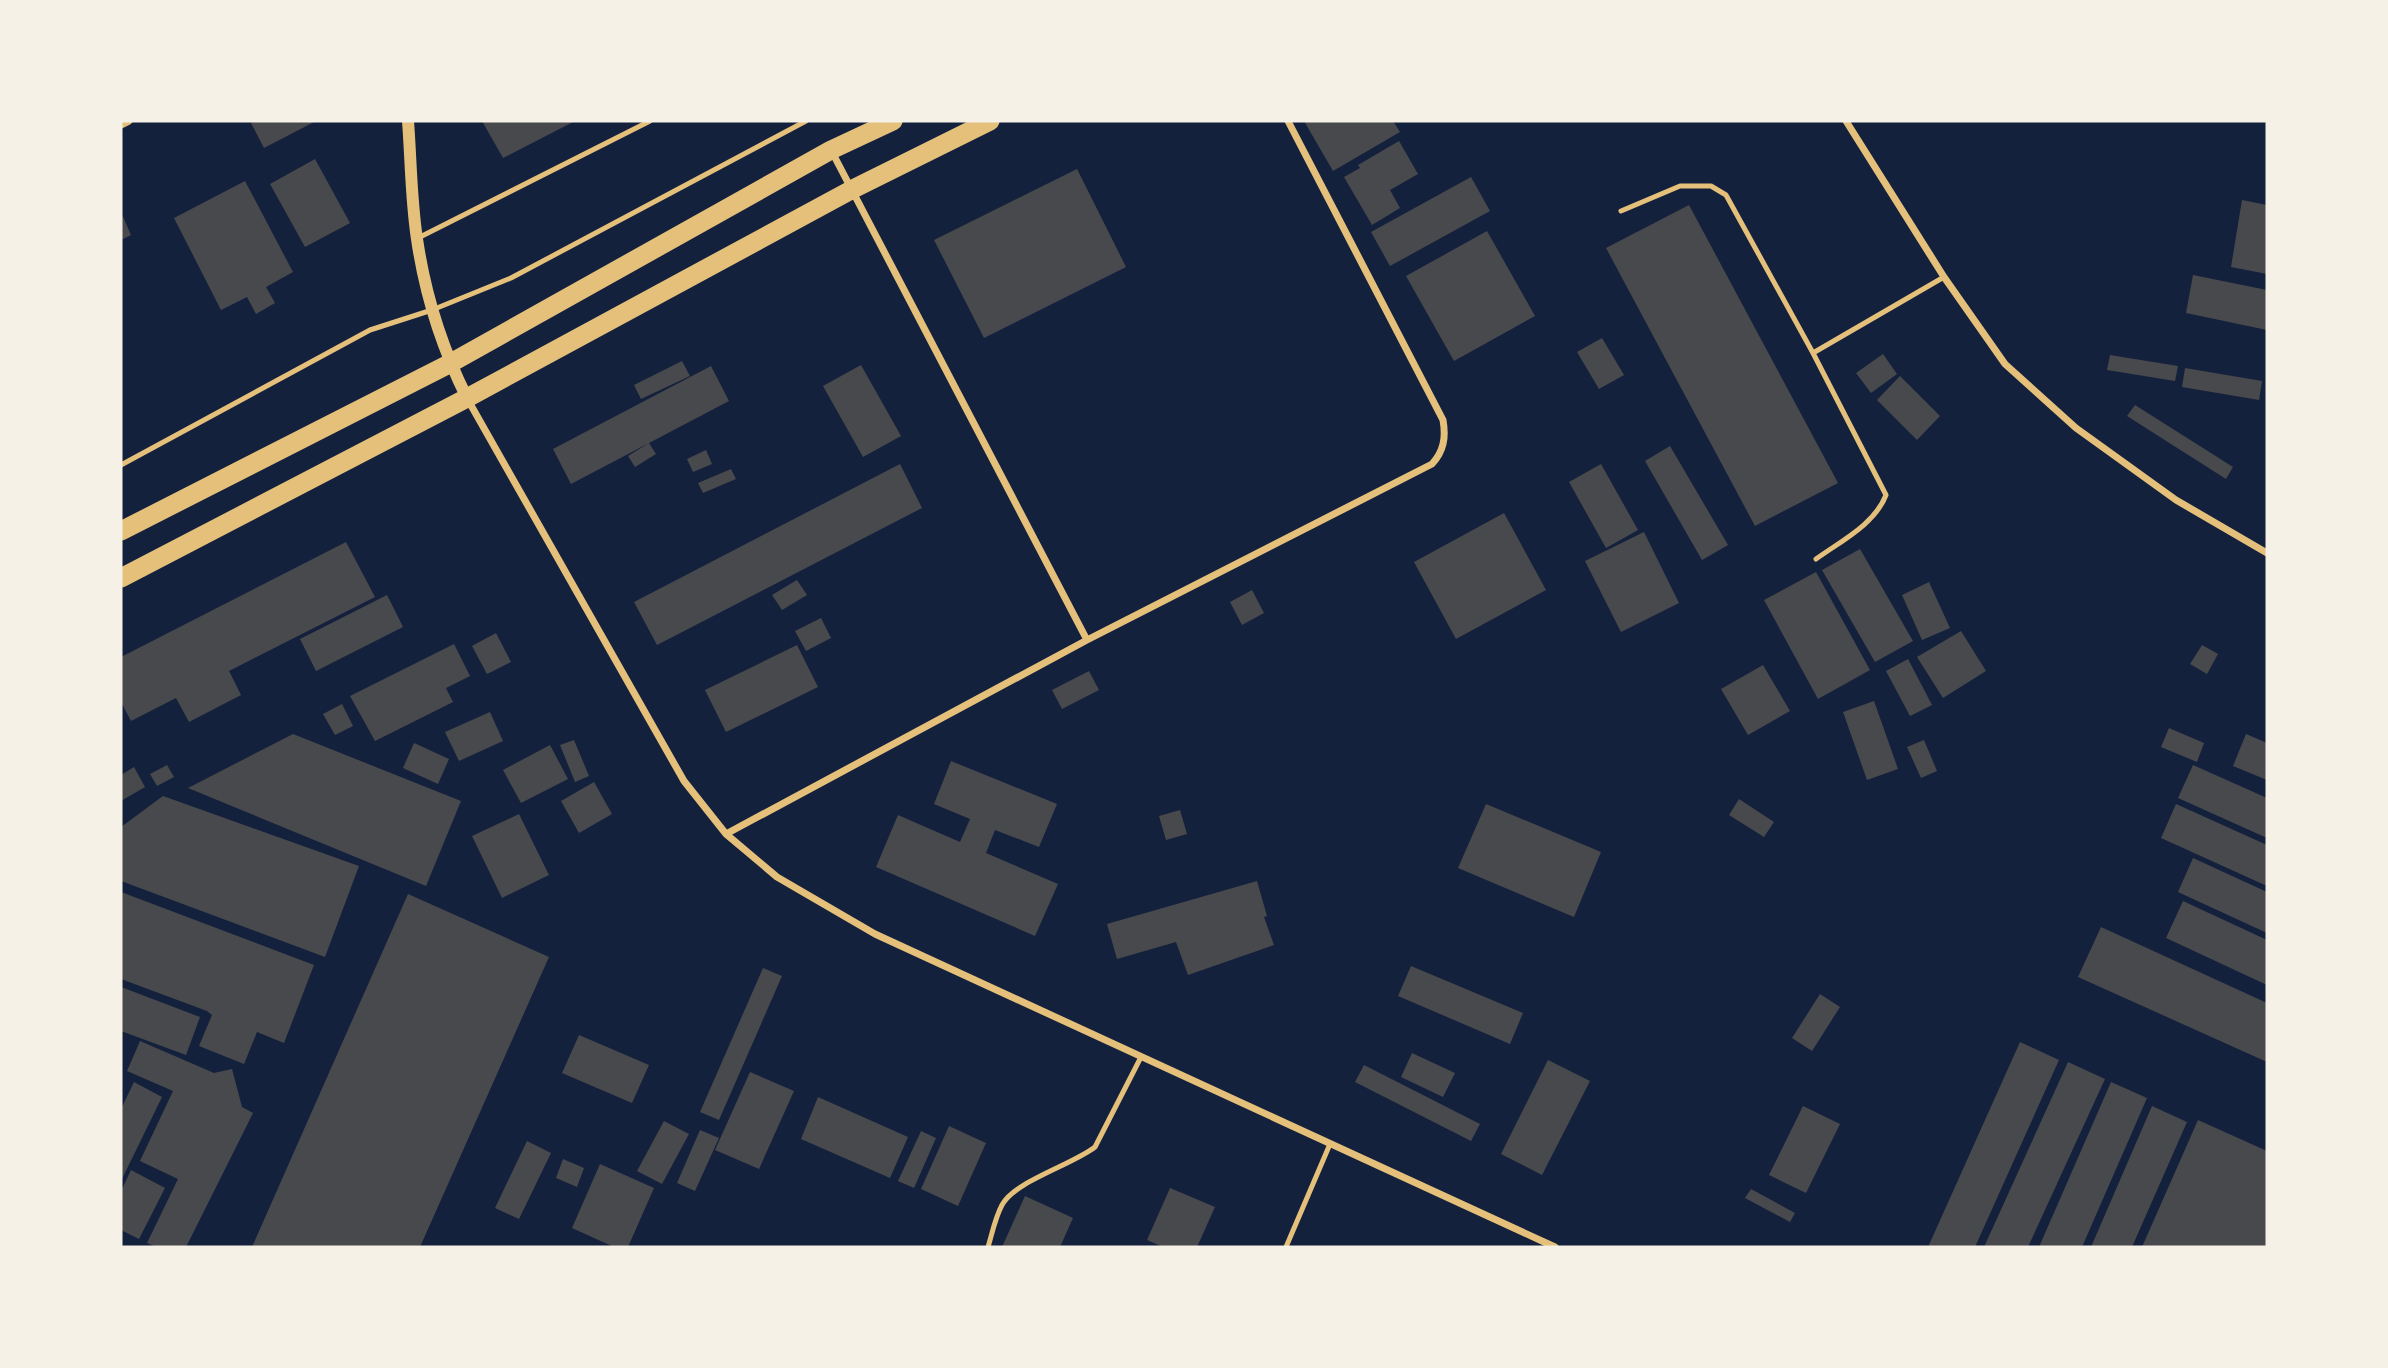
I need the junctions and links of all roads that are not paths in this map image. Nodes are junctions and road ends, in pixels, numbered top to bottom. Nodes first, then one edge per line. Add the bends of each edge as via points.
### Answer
1 (130, 121) edge
2 (408, 121) edge
3 (650, 121) edge
4 (806, 121) edge
5 (893, 121) edge
6 (990, 121) edge
7 (1287, 121) edge
8 (1846, 121) edge
9 (121, 125) edge
10 (831, 150) junction
11 (853, 189) junction
12 (1621, 211) dead end
13 (417, 239) junction
14 (1944, 277) junction
15 (432, 310) junction
16 (1813, 354) junction
17 (449, 364) junction
18 (467, 398) junction
19 (121, 465) edge
20 (121, 531) edge
21 (2267, 553) edge
22 (1816, 559) dead end
23 (121, 578) edge
24 (1087, 640) junction
25 (726, 834) junction
26 (1142, 1057) junction
27 (1330, 1144) junction
28 (988, 1247) edge
29 (1286, 1247) edge
30 (1555, 1247) edge

1 - 9 street
2 - 13 street
3 - 13 lane
4 - 15 lane via 511,278
5 - 10 highway
6 - 11 highway
7 - 24 street via 1443,420 1446,432 1440,456
8 - 14 street
10 - 11 street
10 - 17 highway
11 - 18 highway
11 - 24 street
12 - 16 lane via 1680,186 1711,186 1726,195
13 - 15 street
14 - 16 lane
14 - 21 street via 2005,364 2076,428 2176,500
15 - 17 street
15 - 19 lane via 370,330
16 - 22 lane via 1886,495 1872,518
17 - 18 street
17 - 20 highway
18 - 23 highway
18 - 25 street via 684,781
24 - 25 street
25 - 26 street via 777,877 875,934
26 - 27 street
26 - 28 lane via 1095,1147 1015,1191 1003,1203
27 - 29 lane
27 - 30 street

